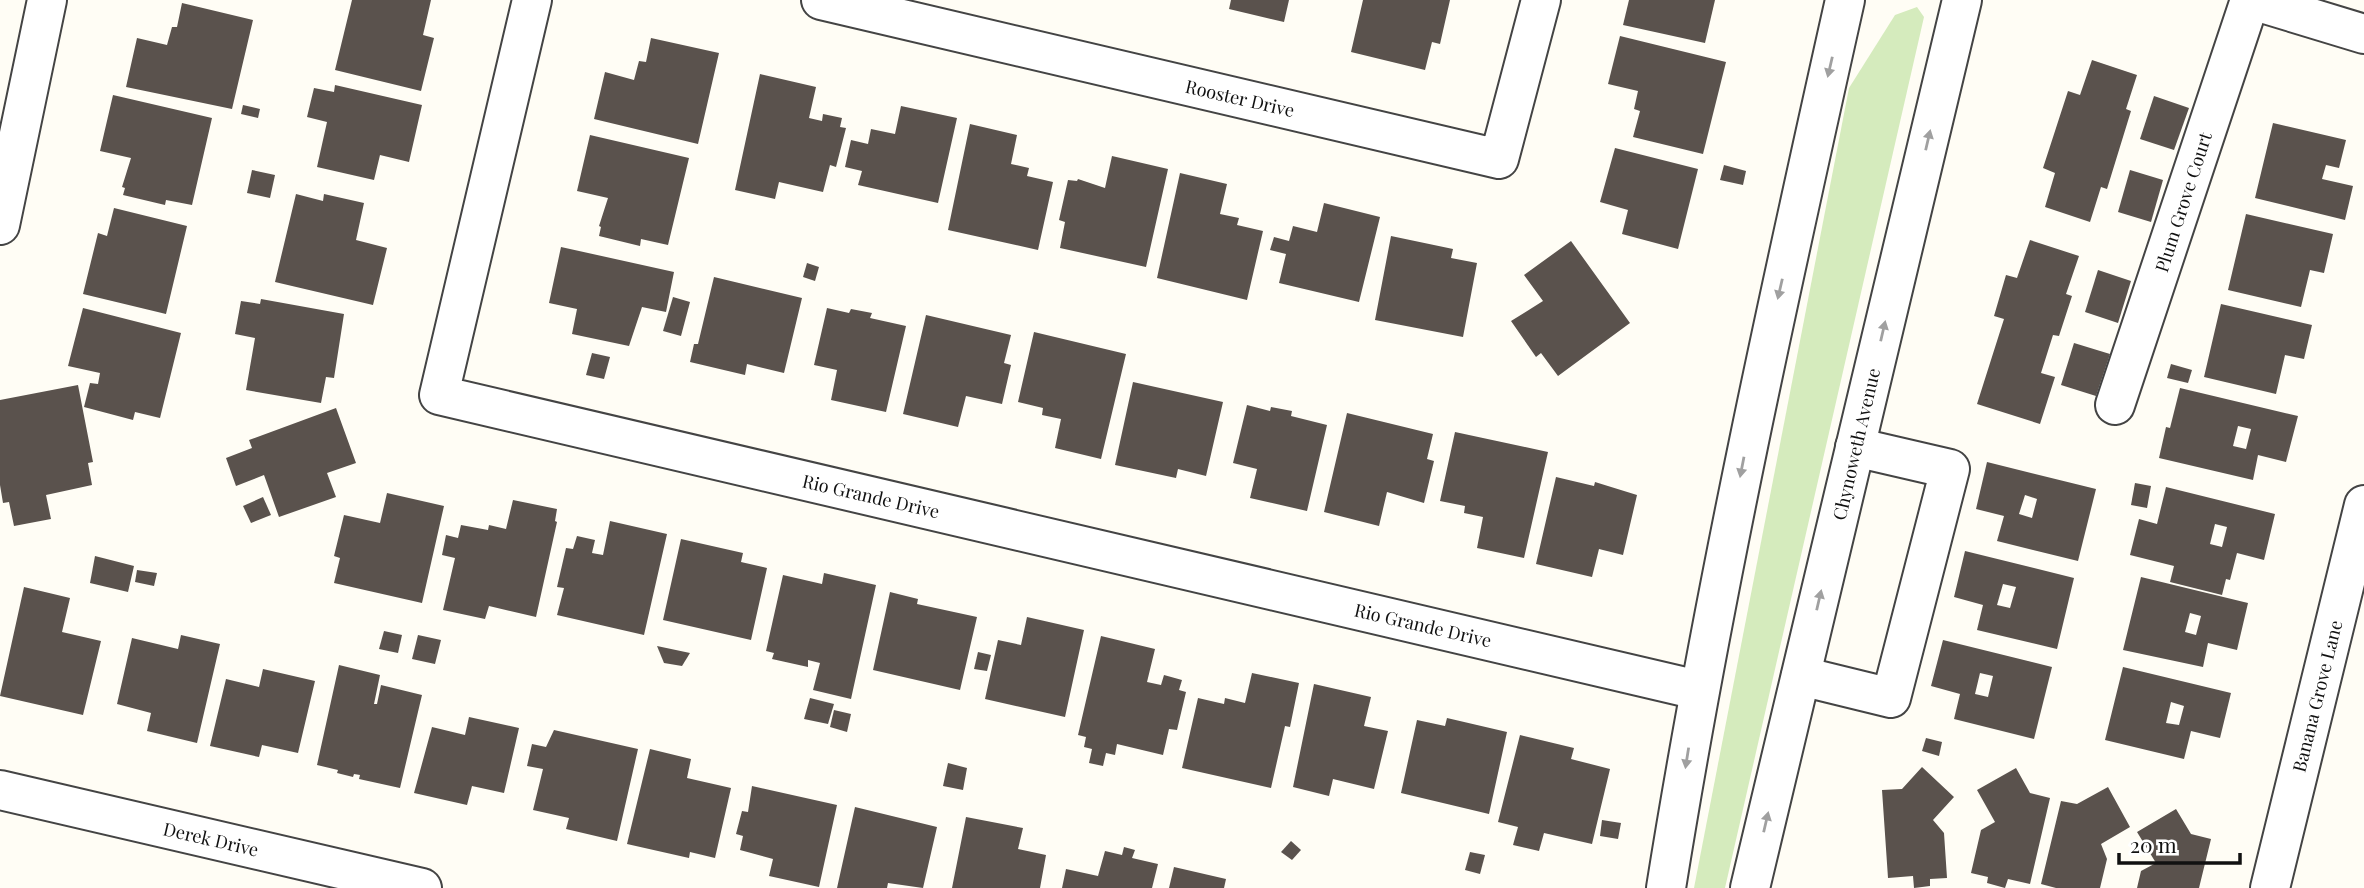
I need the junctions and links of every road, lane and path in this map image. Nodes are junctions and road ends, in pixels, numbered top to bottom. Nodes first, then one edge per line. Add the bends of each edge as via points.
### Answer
1 (47, 0) edge
2 (532, 0) edge
3 (821, 0) edge
4 (1541, 0) edge
5 (1845, 0) edge
6 (1962, 0) edge
7 (2251, 0) edge
8 (2364, 34) edge
9 (0, 225) edge
10 (2116, 405) dead end
11 (1855, 447) junction
12 (2364, 505) edge
13 (2349, 629) edge
14 (1801, 676) junction
15 (1698, 690) junction
16 (0, 790) edge
17 (422, 888) edge
18 (1666, 888) edge
19 (1750, 888) edge
20 (2270, 888) edge

1 - 9 street
2 - 15 street, Rio Grande Drive via 439,395
3 - 4 street, Rooster Drive via 1499,159
5 -> 15 street via 1755,400
11 -> 6 street, Chynoweth Avenue
7 - 8 street
7 - 10 street, Plum Grove Court
14 -> 11 street, Chynoweth Avenue
11 - 14 street via 1950,470 1891,698
12 - 13 street, Banana Grove Lane
13 - 20 street, Banana Grove Lane
19 -> 14 street, Chynoweth Avenue
15 -> 18 street
16 - 17 street, Derek Drive

